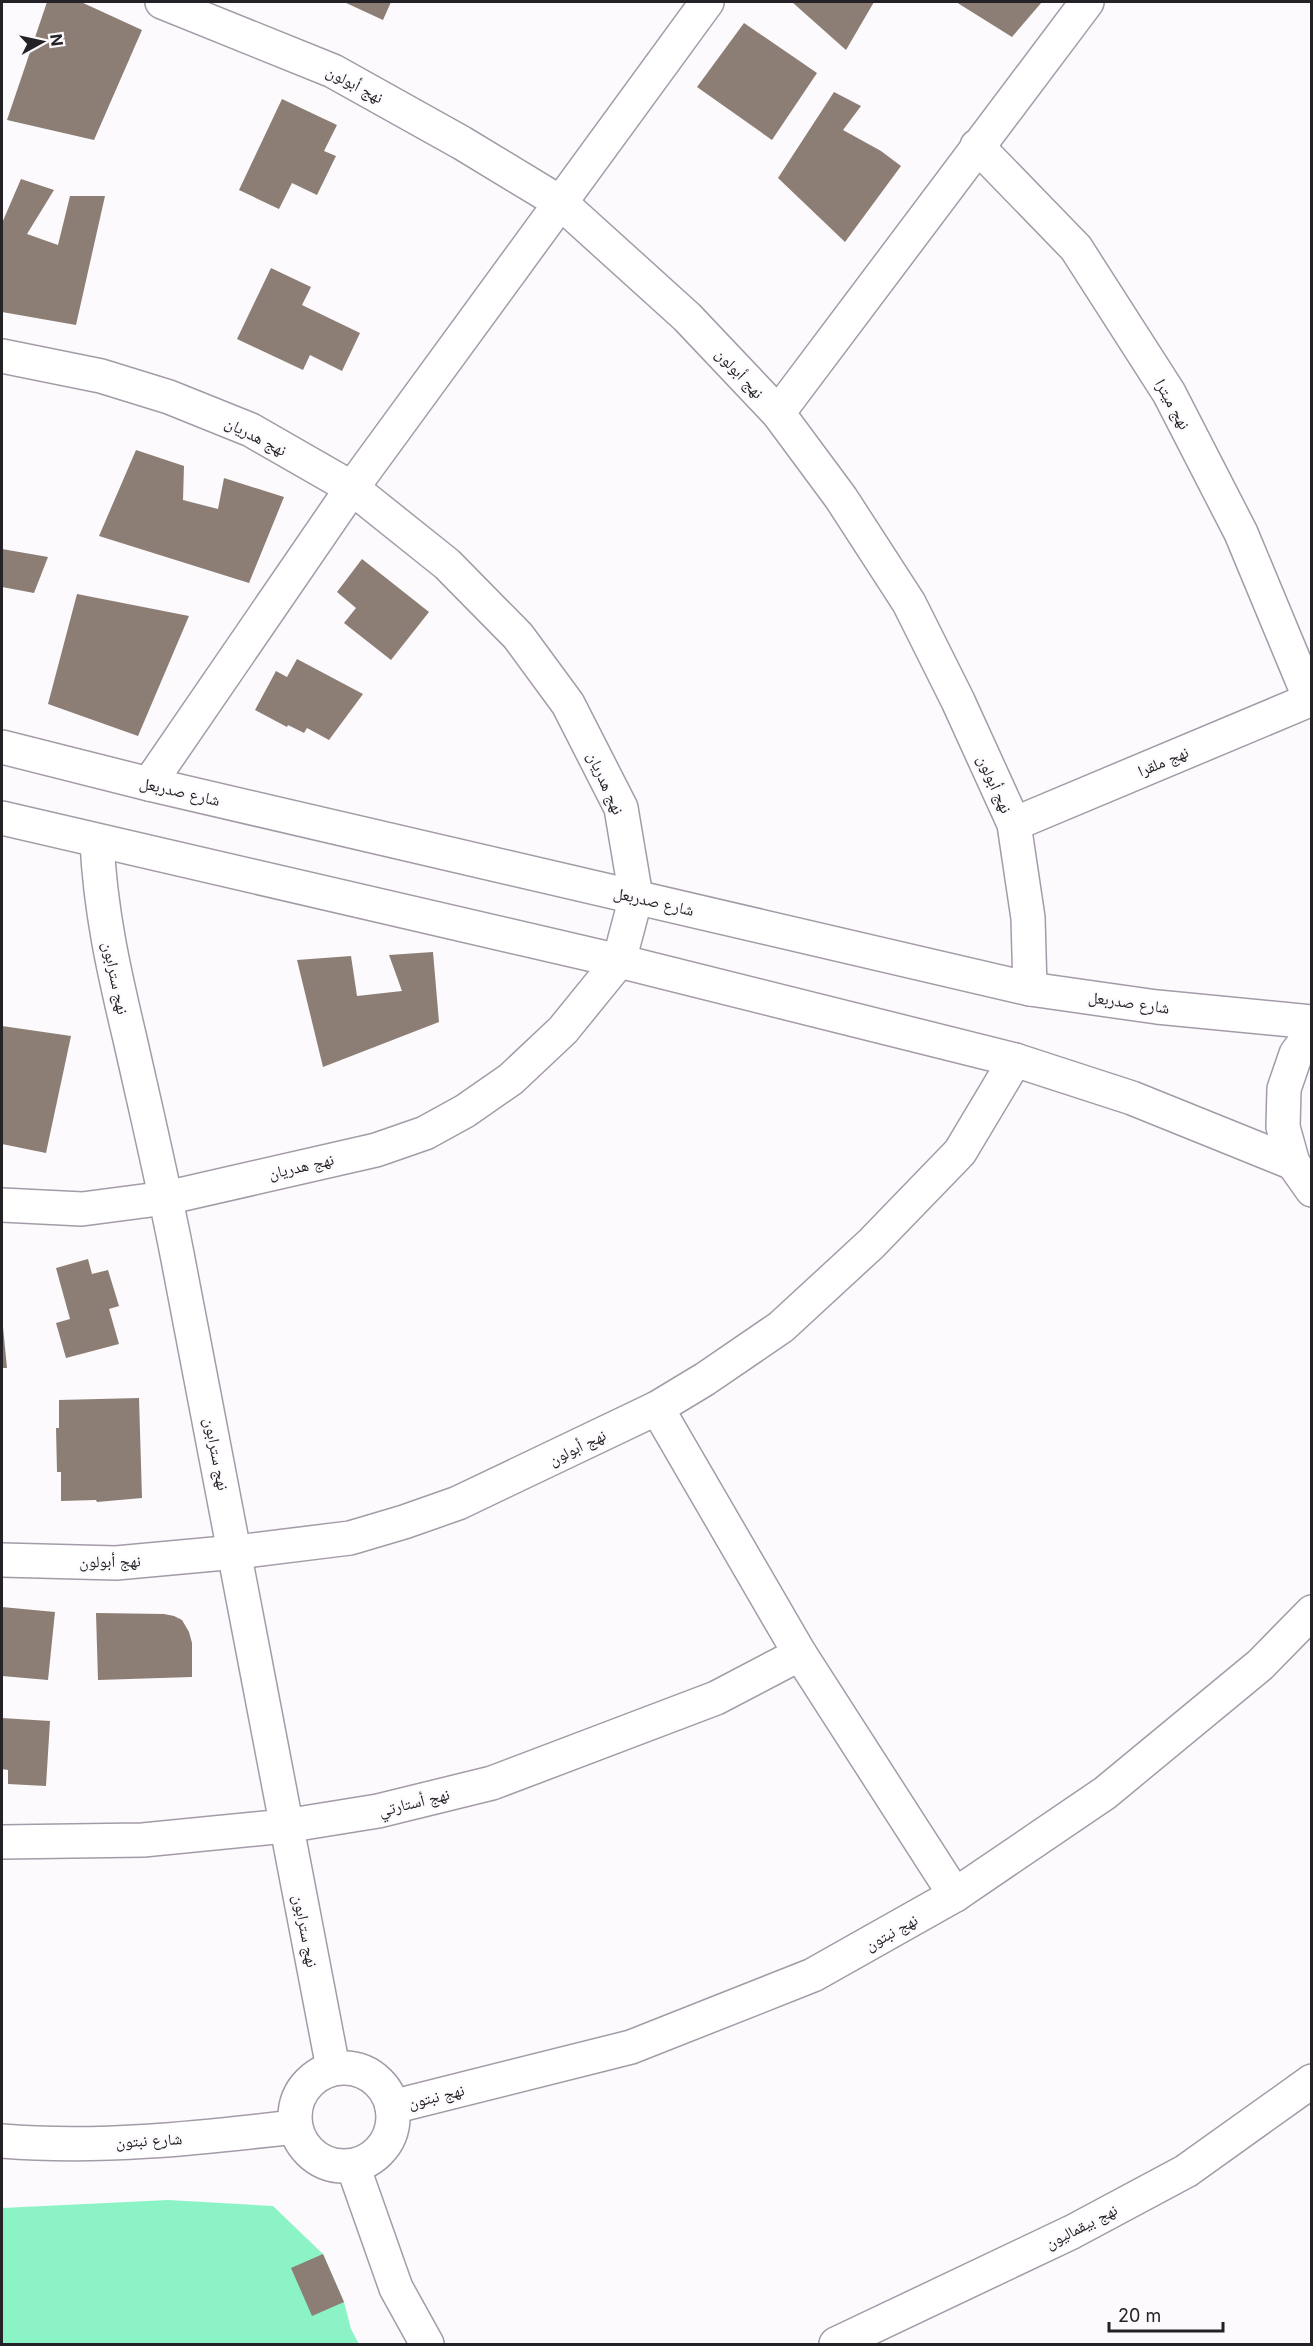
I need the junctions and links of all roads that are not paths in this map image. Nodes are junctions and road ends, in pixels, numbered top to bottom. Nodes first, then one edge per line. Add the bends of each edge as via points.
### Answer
1 (162, 2) edge
2 (707, 2) edge
3 (1087, 2) edge
4 (977, 146) junction
5 (561, 203) junction
6 (2, 356) edge
7 (778, 414) junction
8 (352, 488) junction
9 (1311, 699) edge
10 (2, 747) edge
11 (149, 784) junction
12 (2, 818) edge
13 (1014, 824) junction
14 (97, 841) junction
15 (636, 897) junction
16 (619, 961) junction
17 (1030, 989) junction
18 (1311, 1022) edge
19 (1311, 1032) edge
20 (1015, 1060) junction
21 (1293, 1163) junction
22 (1311, 1190) edge
23 (166, 1198) junction
24 (2, 1205) edge
25 (657, 1408) junction
26 (236, 1552) junction
27 (2, 1560) edge
28 (1311, 1612) edge
29 (800, 1654) junction
30 (285, 1826) junction
31 (2, 1842) edge
32 (956, 1895) junction
33 (333, 2068) junction
34 (1311, 2081) edge
35 (392, 2107) junction
36 (295, 2127) junction
37 (2, 2141) edge
38 (353, 2166) junction
39 (427, 2344) edge
40 (836, 2344) edge

1 - 5 street, نهج أبولون via 333,71 462,142
2 - 5 street
3 - 4 street
4 - 7 street
4 - 9 street, نهج ميترا via 1076,248 1169,393 1241,533
5 - 7 street, نهج أبولون via 687,317
5 - 8 street
6 - 8 street, نهج هدريان via 101,376 169,397 251,430
7 - 13 street, نهج أبولون via 841,498 909,603
8 - 11 street
8 - 15 street, نهج هدريان via 447,564 518,636 568,704 621,808
9 - 13 street, نهج ملقرا
10 - 11 street, شارع صدربعل
11 - 15 street, شارع صدربعل
12 - 14 street
13 - 17 street, نهج أبولون via 1028,918
14 - 16 street
14 - 23 street, نهج سترابون via 99,888 108,944
15 - 16 street, نهج هدريان
15 - 17 street, شارع صدربعل
16 - 20 street
16 - 23 street, نهج هدريان via 563,1030 511,1079 425,1133 376,1150
17 - 18 street, شارع صدربعل via 1157,1007
19 - 21 street via 1296,1054 1284,1089 1283,1127
20 - 21 street via 1132,1098
20 - 25 street, نهج أبولون via 960,1152 871,1244 781,1327
21 - 22 street
23 - 24 street, نهج هدريان via 82,1209
23 - 26 street, نهج سترابون
25 - 26 street, نهج أبولون via 458,1503 404,1522 350,1538
25 - 29 street
26 - 27 street, نهج أبولون via 116,1563
26 - 30 street, نهج سترابون
28 - 32 street, نهج نبتون via 1260,1665 1105,1793
29 - 30 street, نهج أستارتي via 716,1698 492,1783 378,1811
29 - 32 street
30 - 31 street, نهج أستارتي via 143,1840
30 - 33 street, نهج سترابون
32 - 35 street, نهج نبتون via 813,1975 631,2047
33 - 35 street via 353,2069 371,2076
33 - 36 street via 316,2076 303,2090 295,2108
34 - 40 street, نهج بيقماليون via 1186,2171 1071,2232
35 - 38 street via 392,2127 385,2144 371,2159
36 - 37 street, شارع نبتون via 162,2141
36 - 38 street via 303,2145 316,2159 334,2166
38 - 39 street via 396,2288

